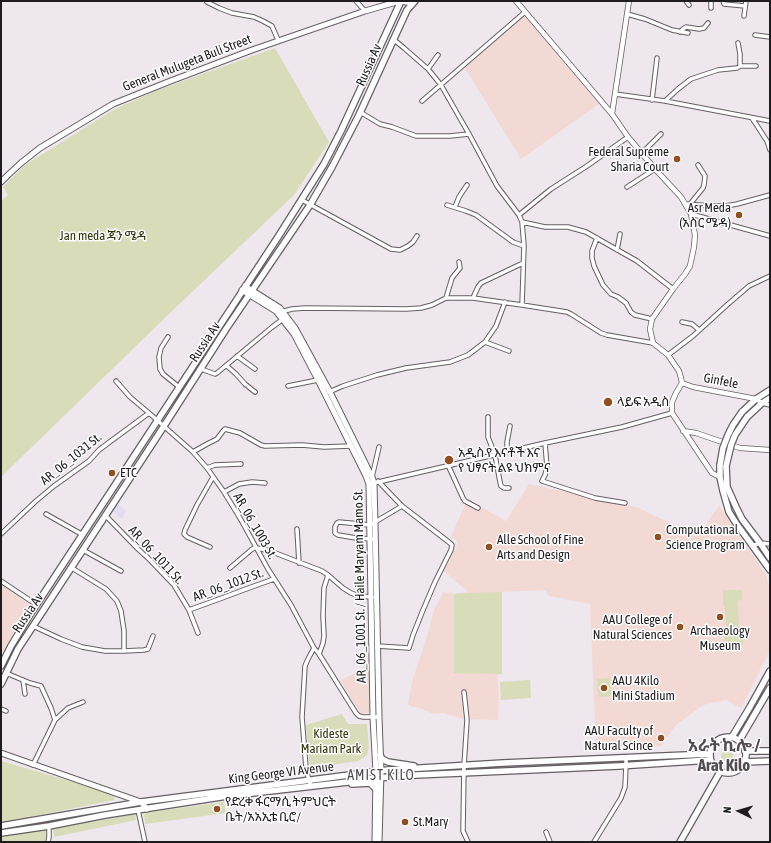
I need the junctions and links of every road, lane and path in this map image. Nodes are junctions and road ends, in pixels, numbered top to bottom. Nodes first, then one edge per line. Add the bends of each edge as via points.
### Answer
1 (356, 1) edge
2 (400, 1) edge
3 (516, 1) edge
4 (629, 1) edge
5 (711, 1) edge
6 (723, 1) edge
7 (746, 1) edge
8 (207, 2) dead end
9 (414, 2) edge
10 (745, 6) junction
11 (711, 8) dead end
12 (364, 11) junction
13 (525, 12) junction
14 (627, 14) junction
15 (744, 16) dead end
16 (708, 23) dead end
17 (680, 32) junction
18 (688, 33) dead end
19 (755, 36) dead end
20 (770, 37) edge
21 (393, 39) junction
22 (278, 40) junction
23 (738, 43) dead end
24 (438, 55) dead end
25 (657, 58) dead end
26 (740, 66) junction
27 (756, 66) dead end
28 (428, 69) junction
29 (441, 85) junction
30 (615, 94) junction
31 (357, 97) junction
32 (652, 100) junction
33 (366, 101) junction
34 (422, 102) dead end
35 (665, 102) junction
36 (360, 112) junction
37 (612, 114) junction
38 (752, 118) junction
39 (770, 121) edge
40 (469, 134) junction
41 (661, 134) dead end
42 (628, 137) junction
43 (770, 150) edge
44 (642, 153) junction
45 (698, 165) dead end
46 (655, 169) junction
47 (1, 182) edge
48 (467, 185) dead end
49 (627, 187) dead end
50 (770, 195) edge
51 (302, 200) junction
52 (688, 204) junction
53 (310, 205) junction
54 (447, 205) dead end
55 (455, 207) junction
56 (691, 214) junction
57 (519, 215) junction
58 (522, 222) junction
59 (620, 234) dead end
60 (417, 236) dead end
61 (770, 236) edge
62 (597, 238) junction
63 (524, 246) junction
64 (617, 250) junction
65 (459, 262) dead end
66 (523, 263) junction
67 (770, 276) edge
68 (244, 288) junction
69 (673, 289) junction
70 (251, 293) junction
71 (446, 298) junction
72 (473, 298) junction
73 (505, 302) junction
74 (522, 304) junction
75 (280, 312) junction
76 (652, 319) junction
77 (283, 320) junction
78 (682, 322) dead end
79 (699, 330) junction
80 (168, 337) dead end
81 (484, 342) junction
82 (653, 343) junction
83 (509, 351) dead end
84 (668, 355) junction
85 (237, 356) junction
86 (313, 365) junction
87 (227, 366) junction
88 (201, 369) junction
89 (255, 369) dead end
90 (318, 380) junction
91 (116, 381) dead end
92 (682, 383) junction
93 (288, 386) dead end
94 (180, 387) junction
95 (770, 390) edge
96 (255, 392) dead end
97 (328, 393) junction
98 (770, 398) edge
99 (756, 399) junction
100 (762, 403) junction
101 (770, 405) edge
102 (149, 413) junction
103 (672, 413) junction
104 (745, 414) junction
105 (488, 417) dead end
106 (158, 422) junction
107 (164, 426) junction
108 (510, 426) dead end
109 (683, 431) junction
110 (545, 443) junction
111 (351, 446) junction
112 (379, 447) dead end
113 (770, 450) edge
114 (193, 452) junction
115 (507, 452) junction
116 (495, 454) junction
117 (241, 464) dead end
118 (448, 465) junction
119 (207, 468) junction
120 (213, 477) junction
121 (720, 477) junction
122 (373, 481) junction
123 (265, 483) dead end
124 (509, 488) dead end
125 (224, 492) junction
126 (625, 503) dead end
127 (402, 506) junction
128 (478, 508) dead end
129 (46, 514) dead end
130 (105, 516) junction
131 (376, 523) junction
132 (370, 525) junction
133 (297, 529) dead end
134 (1, 534) edge
135 (83, 535) junction
136 (373, 539) junction
137 (760, 543) junction
138 (770, 544) edge
139 (752, 546) junction
140 (210, 547) dead end
141 (257, 548) junction
142 (83, 550) junction
143 (770, 558) edge
144 (299, 563) junction
145 (72, 568) junction
146 (230, 568) dead end
147 (770, 570) edge
148 (121, 571) dead end
149 (328, 575) junction
150 (274, 579) junction
151 (1, 581) edge
152 (374, 597) junction
153 (37, 605) junction
154 (189, 610) junction
155 (31, 613) junction
156 (39, 618) junction
157 (33, 626) junction
158 (198, 633) dead end
159 (153, 636) dead end
160 (11, 646) junction
161 (377, 646) junction
162 (314, 648) junction
163 (18, 649) junction
164 (124, 651) junction
165 (319, 654) junction
166 (1, 666) edge
167 (770, 671) edge
168 (6, 673) junction
169 (23, 680) junction
170 (1, 684) edge
171 (770, 688) edge
172 (464, 692) dead end
173 (25, 694) dead end
174 (83, 702) dead end
175 (1, 708) edge
176 (6, 711) dead end
177 (376, 717) junction
178 (54, 720) junction
179 (732, 737) junction
180 (739, 741) junction
181 (746, 751) junction
182 (770, 751) edge
183 (1, 753) edge
184 (380, 755) junction
185 (626, 757) junction
186 (709, 757) junction
187 (770, 761) edge
188 (745, 762) junction
189 (33, 765) junction
190 (626, 765) junction
191 (464, 766) junction
192 (424, 768) junction
193 (720, 772) junction
194 (464, 773) junction
195 (378, 775) junction
196 (310, 784) junction
197 (330, 784) junction
198 (375, 788) junction
199 (141, 802) junction
200 (147, 809) junction
201 (138, 810) junction
202 (64, 816) junction
203 (66, 822) junction
204 (1, 826) edge
205 (49, 826) junction
206 (546, 832) dead end
207 (1, 833) edge
208 (48, 842) edge
209 (145, 842) edge
210 (375, 842) edge
211 (380, 842) edge
212 (468, 842) edge
213 (550, 842) edge
214 (594, 842) edge
215 (680, 842) edge

1 - 12 street
2 - 9 main road
2 - 12 main road, General Mulugeta Buli Street
2 - 31 main road, Russia Av
3 - 13 street
4 - 14 street
5 - 11 street
6 - 10 street via 724,4
7 - 10 street
8 - 22 street via 232,13 263,21 272,26
9 - 21 main road, Russia Av via 406,10
10 - 15 street
12 - 22 main road, General Mulugeta Buli Street
13 - 29 street
13 - 37 street
14 - 17 street
14 - 30 street
16 - 17 street via 704,28 686,27
17 - 18 street
19 - 20 street
21 - 28 street
21 - 33 main road, Russia Av
22 - 47 main road, General Mulugeta Buli Street via 113,104 40,148
23 - 26 street
24 - 28 street
25 - 32 street
26 - 27 street
26 - 35 street via 718,70 691,80
28 - 29 street
29 - 34 street
29 - 40 street
30 - 32 street
30 - 37 street
31 - 33 main road
31 - 51 main road, Russia Av via 324,164
32 - 35 street
33 - 36 main road, Russia Av
35 - 38 street
36 - 40 street via 380,124 416,136
36 - 53 main road, Russia Av
37 - 42 street
38 - 39 street
38 - 43 street
40 - 57 street via 497,186
41 - 44 street
42 - 44 street
42 - 57 street via 551,189
44 - 46 street
45 - 52 street via 705,176 704,185
46 - 49 street
46 - 52 street
48 - 55 street
50 - 52 street via 726,206
51 - 53 street
51 - 68 main road, Russia Av
52 - 56 street
53 - 60 street via 391,249 400,250 408,246
53 - 70 main road, Russia Av
54 - 55 street
55 - 63 street via 476,215 513,242
56 - 61 street
56 - 69 street via 695,235 692,259 685,274
57 - 58 street
58 - 62 street via 545,227 568,227
58 - 63 street
59 - 64 street
62 - 64 street
62 - 76 street via 592,258 603,285 611,294 626,303 635,315
63 - 66 street
64 - 69 street via 637,261
65 - 71 street via 460,268 452,278
66 - 72 street via 481,283
66 - 74 street
67 - 79 street via 750,286
68 - 70 main road, AR_06_1001 St. / Haile Maryam Mamo St.
68 - 94 main road, Russia Av
69 - 76 street
70 - 75 main road, AR_06_1001 St. / Haile Maryam Mamo St.
70 - 88 main road, Russia Av
71 - 72 street
71 - 75 street via 432,305 406,310 292,308
72 - 73 street
73 - 74 street
73 - 81 street via 496,326
74 - 82 street via 572,314 607,335
75 - 77 main road, AR_06_1001 St. / Haile Maryam Mamo St.
75 - 86 main road via 295,328
76 - 82 street via 650,329
77 - 85 street
77 - 86 main road, AR_06_1001 St. / Haile Maryam Mamo St.
78 - 79 street via 692,324
79 - 84 street
80 - 94 street via 161,348 160,369
81 - 83 street
81 - 97 street via 468,355 450,362 377,375
82 - 84 street
84 - 92 street via 679,371
85 - 87 street
85 - 89 street
86 - 90 main road, AR_06_1001 St. / Haile Maryam Mamo St.
86 - 97 main road
87 - 88 street via 215,374
87 - 96 street
88 - 107 main road, Russia Av
90 - 93 street
90 - 97 main road, AR_06_1001 St. / Haile Maryam Mamo St.
91 - 102 street
92 - 99 street, Ginfele
92 - 103 street via 672,402
94 - 106 main road, Russia Av
95 - 99 main road
97 - 111 main road, AR_06_1001 St. / Haile Maryam Mamo St.
97 - 122 main road
98 - 100 main road
99 - 100 street
99 - 104 main road
100 - 101 street
100 - 104 main road
102 - 106 street
102 - 134 street, AR_06_1031 St. via 54,486
103 - 109 street
103 - 110 street via 622,427
104 - 121 main road, bridge via 733,425 728,435 723,448
104 - 137 main road, bridge via 731,445 726,466 727,487 742,520
105 - 116 street via 488,437
106 - 107 street, AR_06_1003 St.
106 - 135 main road, Russia Av
107 - 114 street, AR_06_1003 St.
107 - 130 main road, Russia Av
108 - 115 street
109 - 113 street via 740,448
109 - 121 street via 712,473
110 - 115 street
110 - 126 street via 547,467 542,481 595,498
111 - 114 street via 265,446 226,429 217,439
111 - 122 main road, AR_06_1001 St. / Haile Maryam Mamo St. via 366,476
112 - 122 street
114 - 119 street, AR_06_1003 St.
115 - 116 street
116 - 118 street
116 - 124 street via 501,486
117 - 119 street via 215,465
118 - 122 street
118 - 128 street via 463,498
119 - 120 street, AR_06_1003 St.
120 - 125 street, AR_06_1003 St.
120 - 140 street via 184,534
121 - 139 main road via 729,512
122 - 127 street
122 - 131 main road
122 - 132 main road, AR_06_1001 St. / Haile Maryam Mamo St.
123 - 125 street via 239,484
125 - 141 street, AR_06_1003 St.
127 - 131 street
127 - 161 street via 452,545 409,648
129 - 135 street
130 - 142 main road, Russia Av
130 - 154 street, AR_06_1011 St. via 174,585
131 - 132 street
131 - 136 main road
132 - 136 main road, AR_06_1001 St. / Haile Maryam Mamo St.
132 - 136 street via 340,522 335,527 335,532 338,535
133 - 144 street
135 - 153 main road, Russia Av
136 - 152 main road, AR_06_1001 St. / Haile Maryam Mamo St.
137 - 138 street
137 - 139 street
137 - 143 main road
139 - 147 main road
141 - 144 street
141 - 146 street
141 - 150 street, AR_06_1003 St.
142 - 145 main road, Russia Av
142 - 148 street
144 - 149 street
145 - 156 main road, Russia Av
145 - 164 street via 106,589 117,601 124,631
149 - 152 street via 351,593
149 - 165 street via 324,588 324,636
150 - 154 street, AR_06_1012 St.
150 - 162 street, AR_06_1003 St.
151 - 153 street
152 - 161 main road
152 - 177 main road, AR_06_1001 St. / Haile Maryam Mamo St.
153 - 155 main road, Russia Av
154 - 158 street, AR_06_1011 St.
155 - 156 main road
155 - 160 main road, Russia Av
156 - 157 main road, Russia Av
157 - 163 main road, Russia Av
157 - 164 street via 82,647
159 - 164 street via 148,649
160 - 163 main road
160 - 166 main road, Russia Av
161 - 177 main road
162 - 165 street, AR_06_1003 St.
162 - 196 street via 305,666 302,717
163 - 168 main road, Russia Av
165 - 177 street, AR_06_1003 St. via 356,713 363,717
167 - 179 main road
168 - 169 street
168 - 170 main road, Russia Av
169 - 173 street
169 - 178 street via 41,686
171 - 180 main road
172 - 191 street via 467,720
174 - 178 street via 68,708
175 - 176 street
177 - 184 main road
177 - 195 main road, AR_06_1001 St. / Haile Maryam Mamo St.
178 - 189 street
179 - 180 main road
179 - 186 main road via 717,740 710,749
180 - 181 main road
181 - 182 main road
181 - 188 main road
183 - 189 main road
184 - 192 main road via 388,762
184 - 195 main road
185 - 186 main road, King George VI Avenue
185 - 190 street
185 - 191 main road, King George VI Avenue
186 - 190 main road, King George VI Avenue
186 - 193 main road via 712,765
187 - 188 main road
188 - 193 main road via 740,769 730,774
189 - 199 main road
190 - 194 main road, King George VI Avenue
190 - 214 street via 625,787 621,798
191 - 192 main road, King George VI Avenue
191 - 194 street
192 - 195 main road, King George VI Avenue
193 - 215 main road
194 - 195 main road, King George VI Avenue
194 - 212 street via 463,831
195 - 196 main road, King George VI Avenue
195 - 197 main road, King George VI Avenue
195 - 198 main road
195 - 211 main road
196 - 197 main road, King George VI Avenue
196 - 199 main road, King George VI Avenue
196 - 200 main road, King George VI Avenue
197 - 198 main road via 370,784
198 - 210 main road
199 - 200 main road
199 - 202 main road, King George VI Avenue
200 - 201 main road, King George VI Avenue
201 - 203 main road, King George VI Avenue
201 - 209 street
202 - 203 main road
202 - 204 main road, King George VI Avenue
203 - 205 main road, King George VI Avenue
205 - 207 main road, King George VI Avenue
205 - 208 street
206 - 213 street

